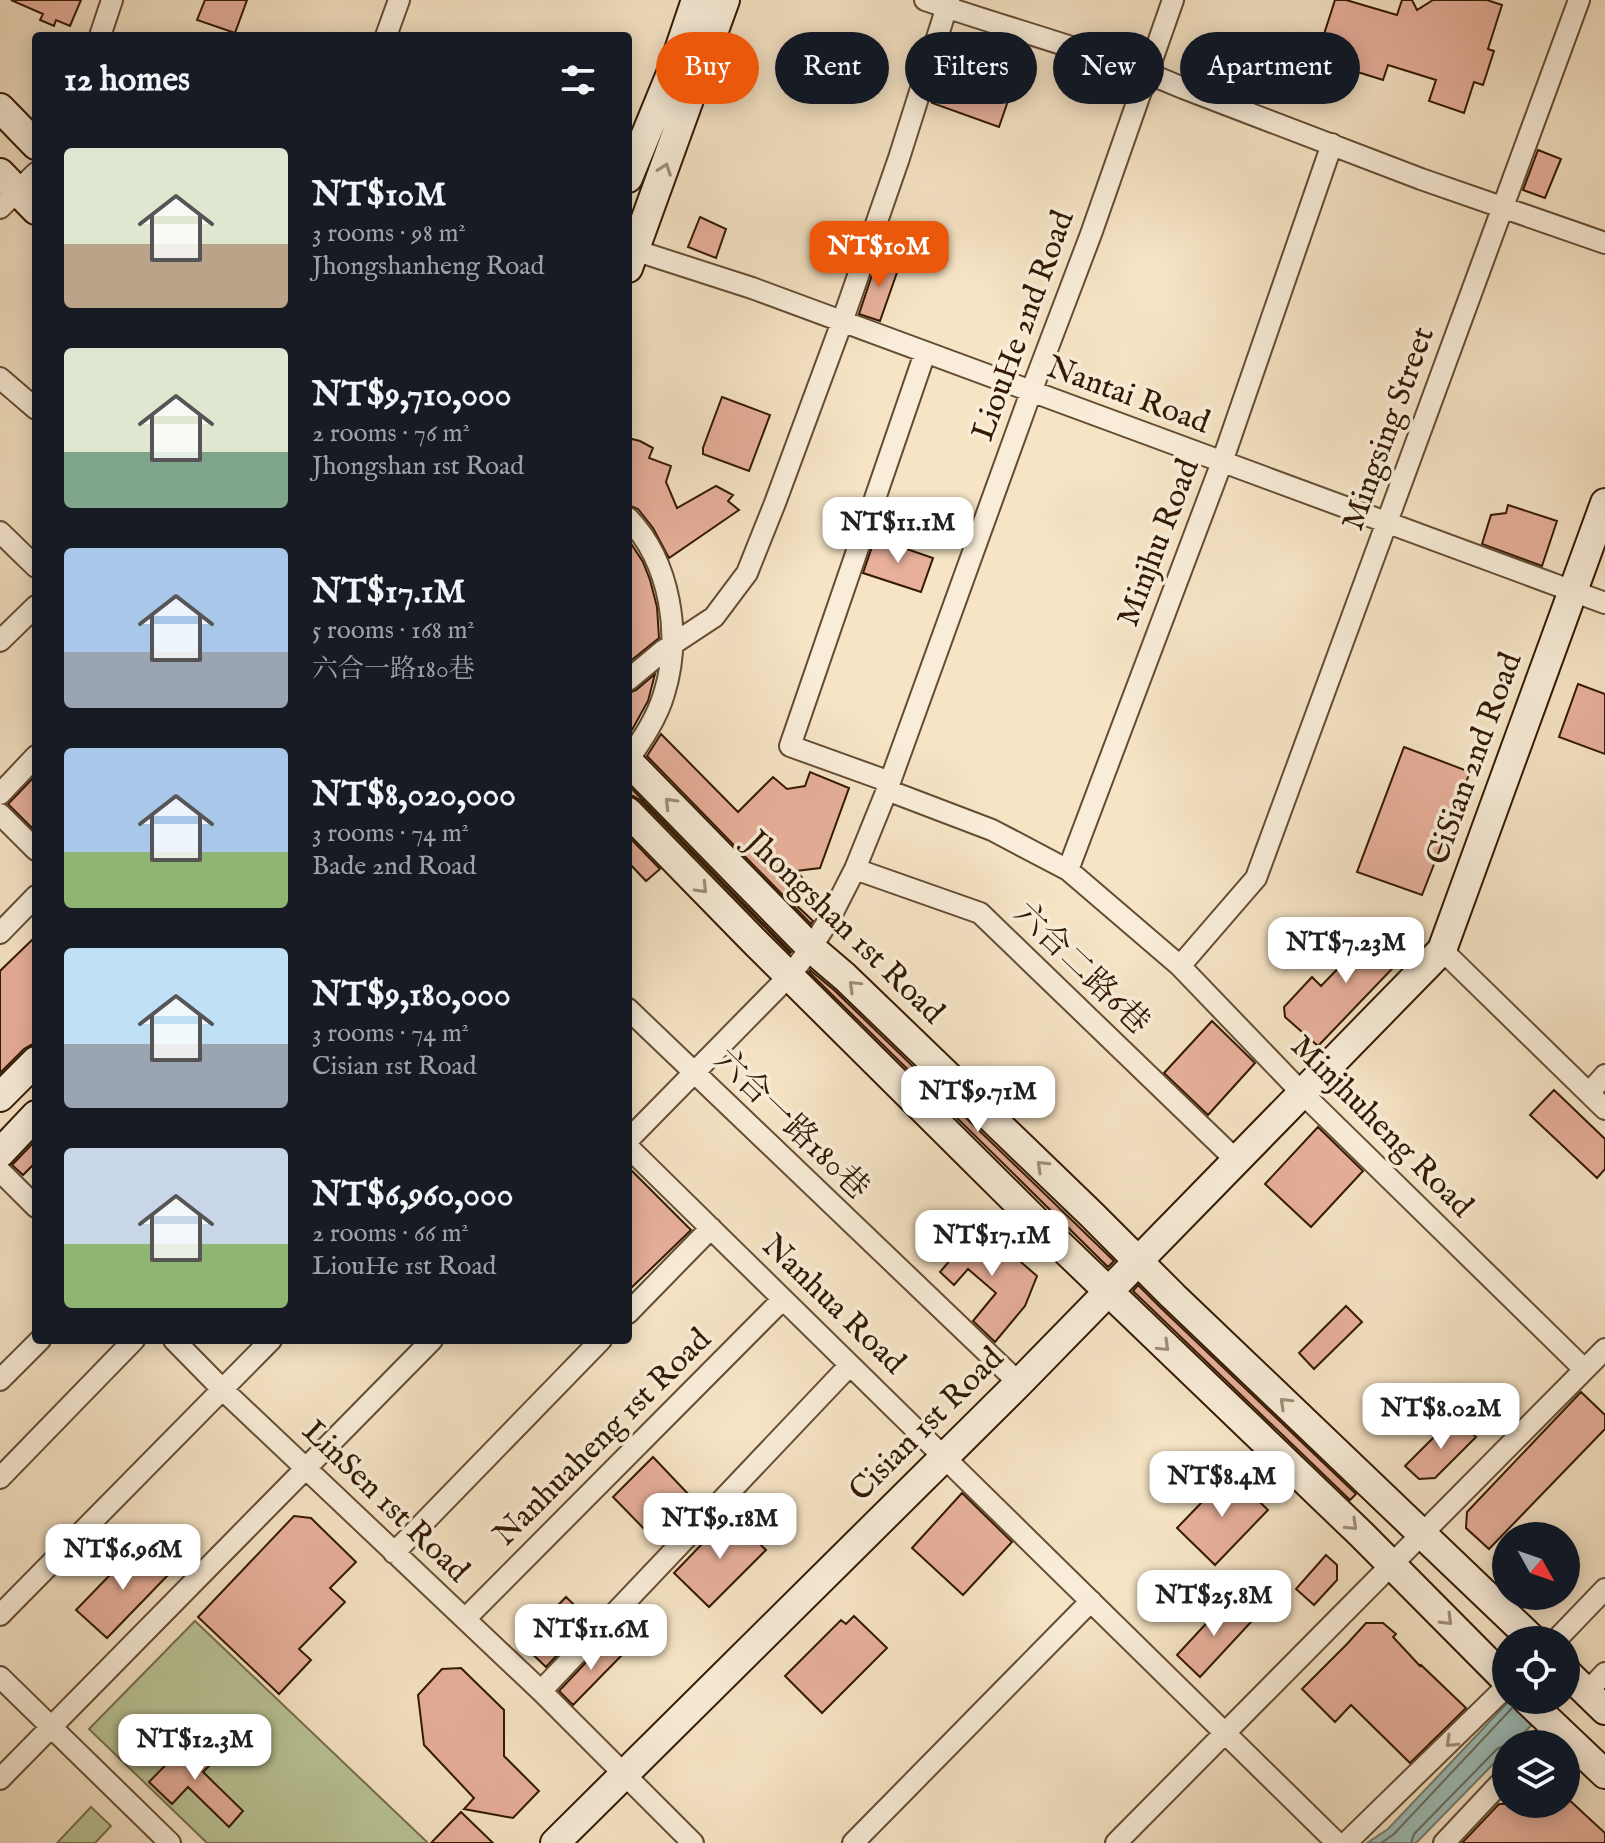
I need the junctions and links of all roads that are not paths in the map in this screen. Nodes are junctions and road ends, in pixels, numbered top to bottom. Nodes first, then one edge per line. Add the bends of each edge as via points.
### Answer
1 (112, 0) edge
2 (399, 0) edge
3 (696, 0) edge
4 (725, 0) edge
5 (925, 0) edge
6 (1173, 0) edge
7 (1579, 0) edge
8 (948, 4) edge
9 (101, 32) edge
10 (387, 32) edge
11 (1161, 32) edge
12 (1053, 40) edge
13 (1164, 80) edge
14 (1136, 104) edge
15 (0, 108) edge
16 (32, 141) edge
17 (1332, 144) junction
18 (632, 168) edge
19 (1502, 208) junction
20 (1605, 243) edge
21 (632, 251) edge
22 (632, 257) edge
23 (842, 322) junction
24 (925, 353) junction
25 (0, 378) edge
26 (1031, 392) junction
27 (32, 406) edge
28 (1222, 462) junction
29 (1605, 503) edge
30 (632, 522) edge
31 (1387, 523) junction
32 (0, 532) edge
33 (32, 563) edge
34 (1572, 591) junction
35 (1605, 603) edge
36 (32, 610) edge
37 (0, 641) edge
38 (673, 645) junction
39 (632, 677) edge
40 (632, 755) edge
41 (32, 760) edge
42 (632, 765) edge
43 (888, 786) junction
44 (0, 794) edge
45 (0, 814) edge
46 (632, 816) edge
47 (32, 846) edge
48 (855, 869) junction
49 (1068, 870) junction
50 (32, 900) edge
51 (0, 933) edge
52 (811, 948) junction
53 (1442, 950) junction
54 (1180, 966) junction
55 (790, 975) junction
56 (632, 1013) edge
57 (32, 1065) edge
58 (694, 1074) junction
59 (1605, 1075) edge
60 (1302, 1093) junction
61 (1589, 1093) junction
62 (0, 1097) edge
63 (1605, 1109) edge
64 (32, 1119) edge
65 (632, 1136) edge
66 (632, 1151) edge
67 (0, 1153) edge
68 (1236, 1160) junction
69 (0, 1171) edge
70 (32, 1203) edge
71 (711, 1228) junction
72 (1137, 1260) junction
73 (1107, 1292) junction
74 (783, 1299) junction
75 (632, 1309) edge
76 (36, 1344) edge
77 (130, 1344) edge
78 (178, 1344) edge
79 (267, 1344) edge
80 (428, 1344) edge
81 (597, 1344) edge
82 (1605, 1349) edge
83 (850, 1365) junction
84 (1584, 1369) junction
85 (0, 1380) edge
86 (1019, 1383) junction
87 (222, 1389) junction
88 (944, 1457) junction
89 (306, 1468) junction
90 (0, 1478) edge
91 (1422, 1534) junction
92 (394, 1553) junction
93 (1392, 1565) junction
94 (1605, 1589) edge
95 (1091, 1601) junction
96 (0, 1615) edge
97 (465, 1619) junction
98 (1519, 1626) edge
99 (1569, 1626) edge
100 (1492, 1666) edge
101 (0, 1677) edge
102 (1580, 1680) edge
103 (541, 1691) junction
104 (1599, 1692) edge
105 (1492, 1701) edge
106 (52, 1727) junction
107 (1225, 1734) junction
108 (1580, 1757) edge
109 (624, 1774) junction
110 (1605, 1774) edge
111 (0, 1779) edge
112 (1492, 1792) edge
113 (170, 1843) edge
114 (555, 1843) edge
115 (693, 1843) edge
116 (853, 1843) edge
117 (1116, 1843) edge
118 (1337, 1843) edge
119 (1346, 1843) edge
120 (1444, 1843) edge

1 - 9 street
2 - 10 street
3 - 18 main road
21 -> 4 main road
5 - 8 street
6 - 11 street, LiouHe 2nd Road
7 - 19 street, Mingsing Street
8 - 12 street
8 - 23 street
13 - 17 street
14 - 26 street, LiouHe 2nd Road
15 - 16 main road
17 - 19 street
17 - 28 street, Minjhu Road
19 - 20 street
19 - 31 street, Mingsing Street
22 - 23 street, Nantai Road via 752,288
23 - 24 street, Nantai Road
23 - 38 street via 747,573 714,617
24 - 26 street, Nantai Road
24 - 43 street, Minjhuheng Road via 790,746
25 - 27 street
26 - 28 street, Nantai Road
26 - 43 street, LiouHe 2nd Road
28 - 31 street, Nantai Road
28 - 49 street, Minjhu Road
29 - 34 main road, CiSian 2nd Road
30 - 38 street via 658,564 670,606
31 - 34 street, Nantai Road
31 - 54 street, Mingsing Street via 1256,878
32 - 33 street
34 - 35 street, Nantai Road
34 - 53 main road, CiSian 2nd Road
36 - 37 street
38 - 39 street
38 - 40 street via 664,695
41 - 44 street
52 -> 42 main road, Jhongshan 1st Road
43 - 48 street, LiouHe 2nd Road
43 - 49 street, Minjhuheng Road via 992,830
45 - 47 street
46 -> 55 main road
48 - 52 street, LiouHe 2nd Road
48 - 68 street, 六合二路6巷 via 980,913
49 - 54 street, Minjhuheng Road
50 - 51 street
52 - 55 street, LiouHe 2nd Road
72 -> 52 main road, Jhongshan 1st Road
53 - 60 main road, CiSian 2nd Road
53 - 61 street
54 - 60 street, Minjhuheng Road
55 - 58 street, LiouHe 2nd Road
55 - 73 main road
56 - 58 street, 六合一路180巷
57 - 62 main road
58 - 65 street, LiouHe 2nd Road
58 - 86 street, 六合一路180巷
59 - 61 street
60 - 68 main road, CiSian 2nd Road
60 - 84 street, Minjhuheng Road
61 - 63 street
64 - 67 main road
66 - 71 street, Nanhua Road
68 - 72 main road, CiSian 2nd Road
69 - 70 street
71 - 74 street, Nanhua Road
71 - 75 street
72 - 73 main road, CiSian 2nd Road
91 -> 72 main road, Jhongshan 1st Road
73 - 86 main road, Cisian 1st Road
73 -> 93 main road
74 - 83 street, Nanhua Road
74 - 97 street, Nanhuaheng 1st Road
76 - 85 street
77 - 90 street
78 - 87 street, LinSen 1st Road
79 - 87 street
80 - 89 street
81 - 92 street
82 - 84 street
83 - 88 street, Nanhua Road
83 - 103 street
84 - 91 street
86 - 88 main road, Cisian 1st Road
87 - 89 street, LinSen 1st Road
87 - 96 street
88 - 95 street, Nanhua Road
88 - 109 main road, Cisian 1st Road
89 - 92 street, LinSen 1st Road
89 - 106 street
91 - 93 street
91 - 98 main road, Jhongshan 1st Road
92 - 97 street, LinSen 1st Road
93 -> 100 main road
93 - 107 street
94 - 99 street
95 - 107 street, Nanhua Road
95 - 116 street
97 - 103 street, LinSen 1st Road
101 - 106 street
102 - 104 main road
103 - 109 street, LinSen 1st Road
105 -> 119 street
106 - 111 street
106 - 113 street
107 - 117 street
107 - 118 street, Nanhua Road
108 - 110 main road
109 - 114 main road, Cisian 1st Road
109 - 115 street, LinSen 1st Road
112 - 120 street

